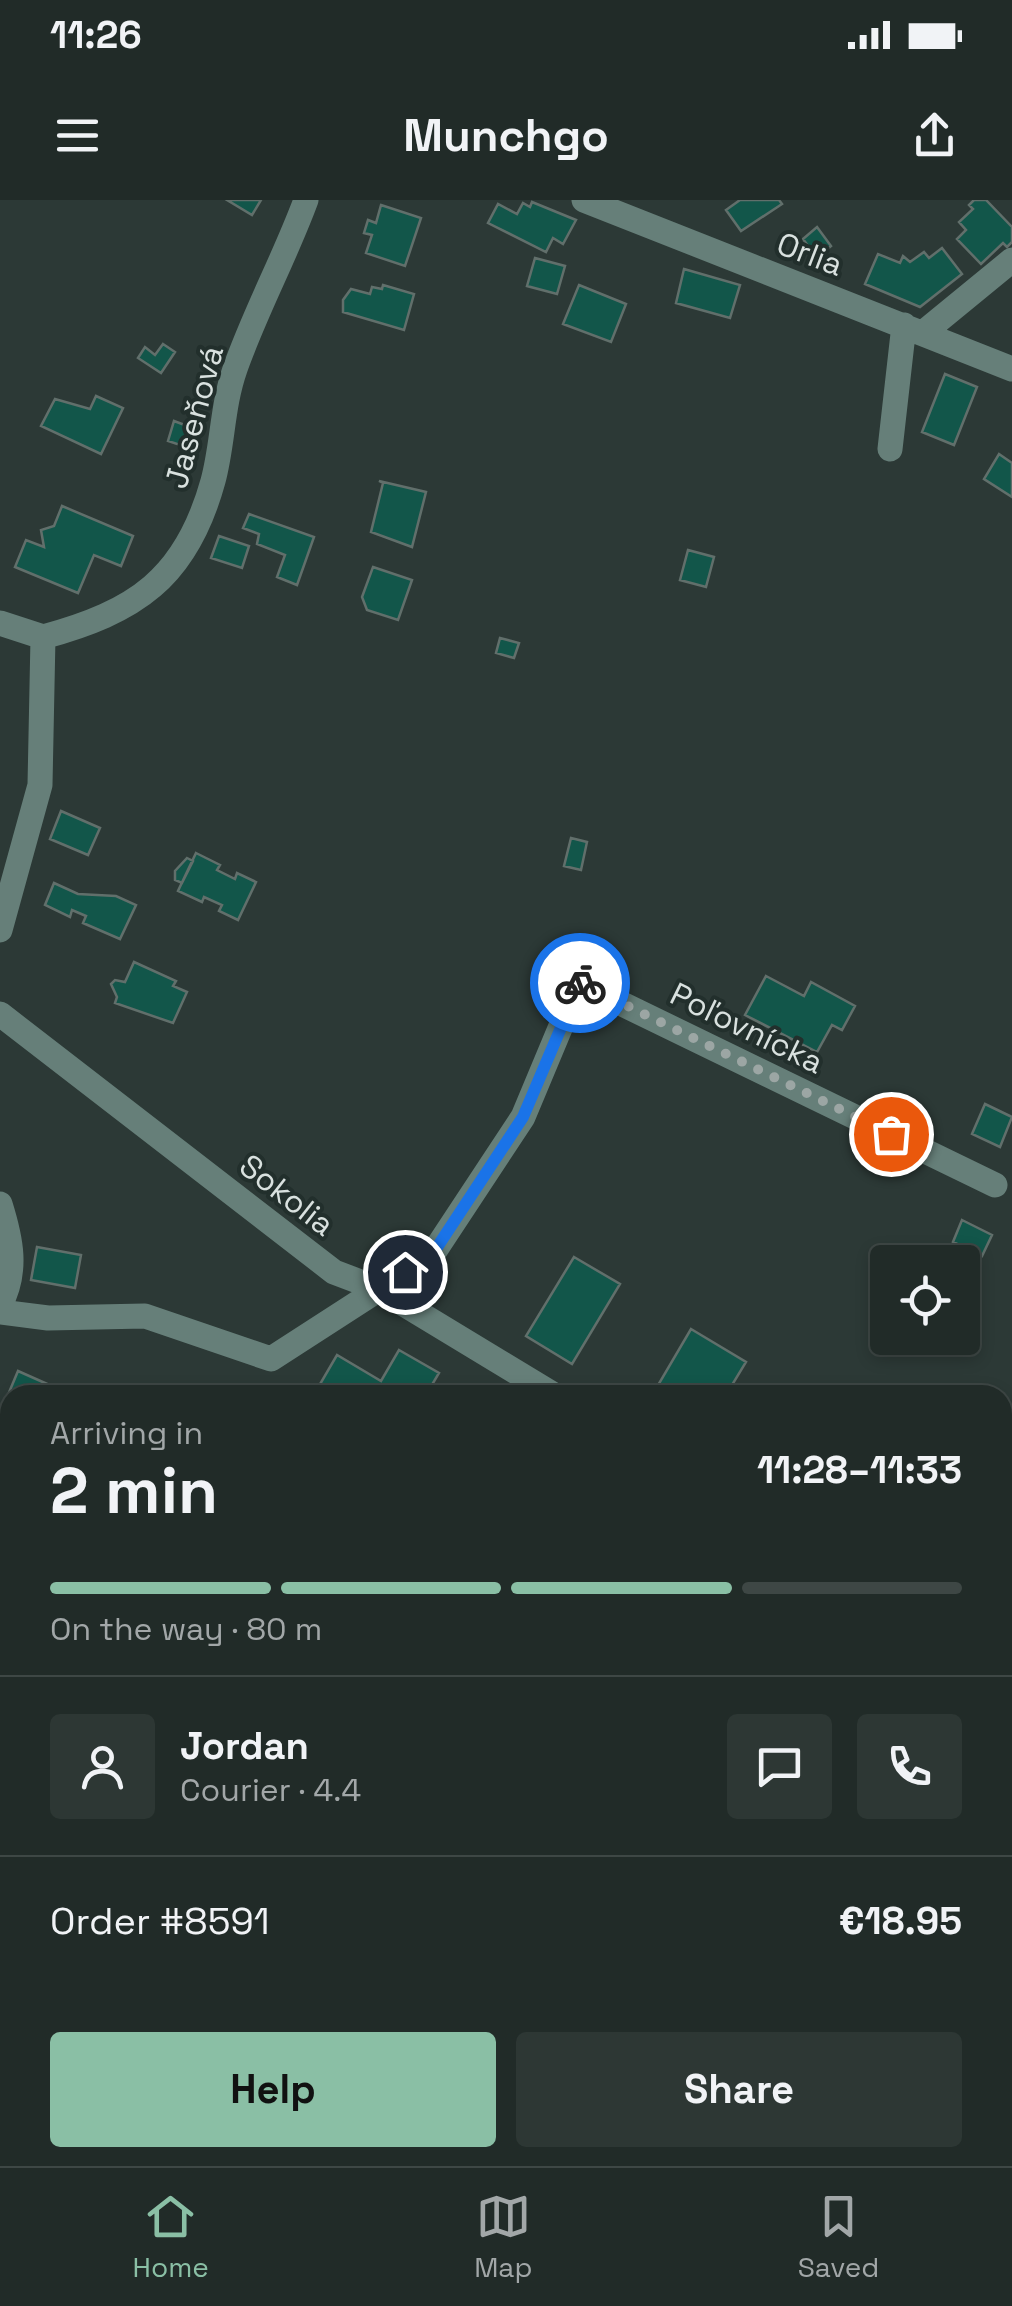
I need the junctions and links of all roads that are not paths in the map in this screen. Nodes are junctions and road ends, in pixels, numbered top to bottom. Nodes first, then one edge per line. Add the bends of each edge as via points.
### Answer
1 (306, 200) edge
2 (584, 200) edge
3 (1012, 260) edge
4 (914, 329) junction
5 (1012, 368) edge
6 (890, 449) dead end
7 (0, 622) edge
8 (43, 637) junction
9 (0, 930) edge
10 (0, 1014) edge
11 (994, 1185) dead end
12 (0, 1204) edge
13 (379, 1289) junction
14 (0, 1308) edge
15 (537, 1385) edge

1 - 8 street, Jaseňová via 235,370 202,514 153,588 131,606
2 - 4 street, Orlia
3 - 4 street
4 - 5 street, Orlia
4 - 6 street
7 - 8 street
8 - 9 street via 40,786
10 - 13 street, Sokolia via 334,1272
11 - 13 street, Poľovnícka via 579,983 523,1117 432,1255
12 - 14 street via 13,1245
13 - 14 street, Poľovnícka via 271,1358 145,1316 48,1318
13 - 15 street, Sokolia

